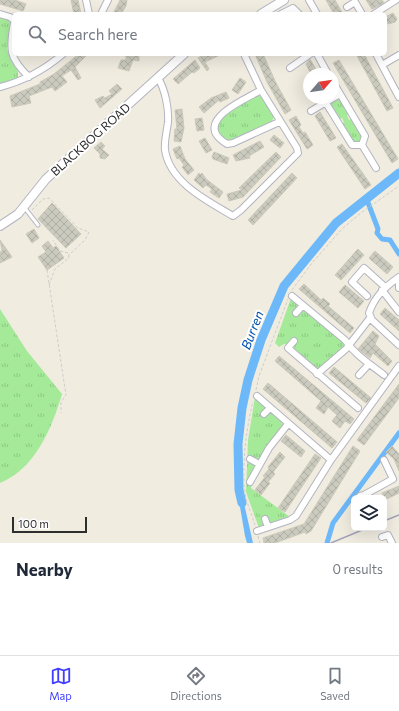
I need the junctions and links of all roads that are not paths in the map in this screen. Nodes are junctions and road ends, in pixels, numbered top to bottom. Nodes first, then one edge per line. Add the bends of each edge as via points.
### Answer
1 (86, 0) edge
2 (108, 0) edge
3 (284, 0) edge
4 (309, 0) edge
5 (397, 0) edge
6 (399, 3) edge
7 (347, 7) dead end
8 (89, 12) edge
9 (102, 12) edge
10 (264, 12) edge
11 (285, 12) edge
12 (297, 12) edge
13 (316, 12) edge
14 (361, 12) edge
15 (377, 12) edge
16 (0, 14) edge
17 (12, 18) edge
18 (12, 40) edge
19 (12, 52) edge
20 (399, 55) edge
21 (13, 56) edge
22 (60, 56) edge
23 (182, 56) edge
24 (245, 56) edge
25 (307, 56) edge
26 (318, 56) edge
27 (377, 56) edge
28 (382, 65) junction
29 (290, 68) dead end
30 (325, 68) edge
31 (28, 77) junction
32 (158, 78) junction
33 (0, 87) edge
34 (261, 90) junction
35 (340, 94) edge
36 (399, 97) edge
37 (324, 104) edge
38 (327, 104) edge
39 (311, 111) dead end
40 (279, 122) junction
41 (362, 145) junction
42 (376, 168) dead end
43 (27, 211) junction
44 (38, 225) dead end
45 (0, 226) edge
46 (399, 277) edge
47 (399, 284) edge
48 (384, 288) junction
49 (399, 288) edge
50 (292, 296) dead end
51 (367, 296) dead end
52 (303, 305) junction
53 (399, 312) edge
54 (296, 313) dead end
55 (370, 318) junction
56 (294, 341) dead end
57 (348, 345) junction
58 (399, 345) edge
59 (369, 364) junction
60 (399, 366) edge
61 (317, 374) junction
62 (359, 375) dead end
63 (384, 375) dead end
64 (256, 395) road end
65 (270, 408) junction
66 (358, 408) dead end
67 (264, 414) dead end
68 (288, 424) junction
69 (250, 459) dead end
70 (331, 460) junction
71 (384, 460) dead end
72 (259, 464) junction
73 (396, 478) edge
74 (250, 482) dead end
75 (366, 495) edge
76 (265, 519) dead end
77 (268, 527) junction
78 (257, 531) road end
79 (382, 537) dead end
80 (392, 543) edge

1 - 8 street
2 - 9 street
3 - 10 street
4 - 13 street
5 - 6 street
5 - 15 street
7 - 14 street via 355,2
11 - 12 street via 293,8
16 - 17 street
18 - 19 street
20 - 28 street
21 - 31 street
22 - 31 street via 43,70
23 - 32 street, BLACKBOG ROAD
24 - 34 street
25 - 29 street
26 - 30 street
27 - 28 street
28 - 36 street
31 - 33 street via 19,83
32 - 40 street via 168,114 165,149 170,163 194,192 233,216 298,153
32 - 43 street, BLACKBOG ROAD via 46,179
34 - 40 street
34 - 40 street via 218,116 214,125 218,137 221,141 233,143
35 - 41 street via 365,136
37 - 39 street
38 - 41 street via 352,145
41 - 42 street
43 - 44 lane
43 - 45 street, BLACKBOG ROAD
46 - 48 street
47 - 49 street
48 - 51 street via 364,268 352,282 363,289
48 - 53 street
48 - 55 street via 371,308
50 - 52 street
52 - 54 street
52 - 57 street
55 - 57 street
55 - 58 street
56 - 61 street via 288,348
57 - 59 street
57 - 61 street
59 - 62 street
59 - 63 street
60 - 70 street
61 - 66 street
64 - 65 street
65 - 67 street
65 - 68 street
68 - 70 street
68 - 72 street
69 - 72 street
70 - 77 street via 296,516
71 - 73 street via 385,470
72 - 74 street
73 - 75 street
76 - 77 street
77 - 78 street
79 - 80 street via 388,535

